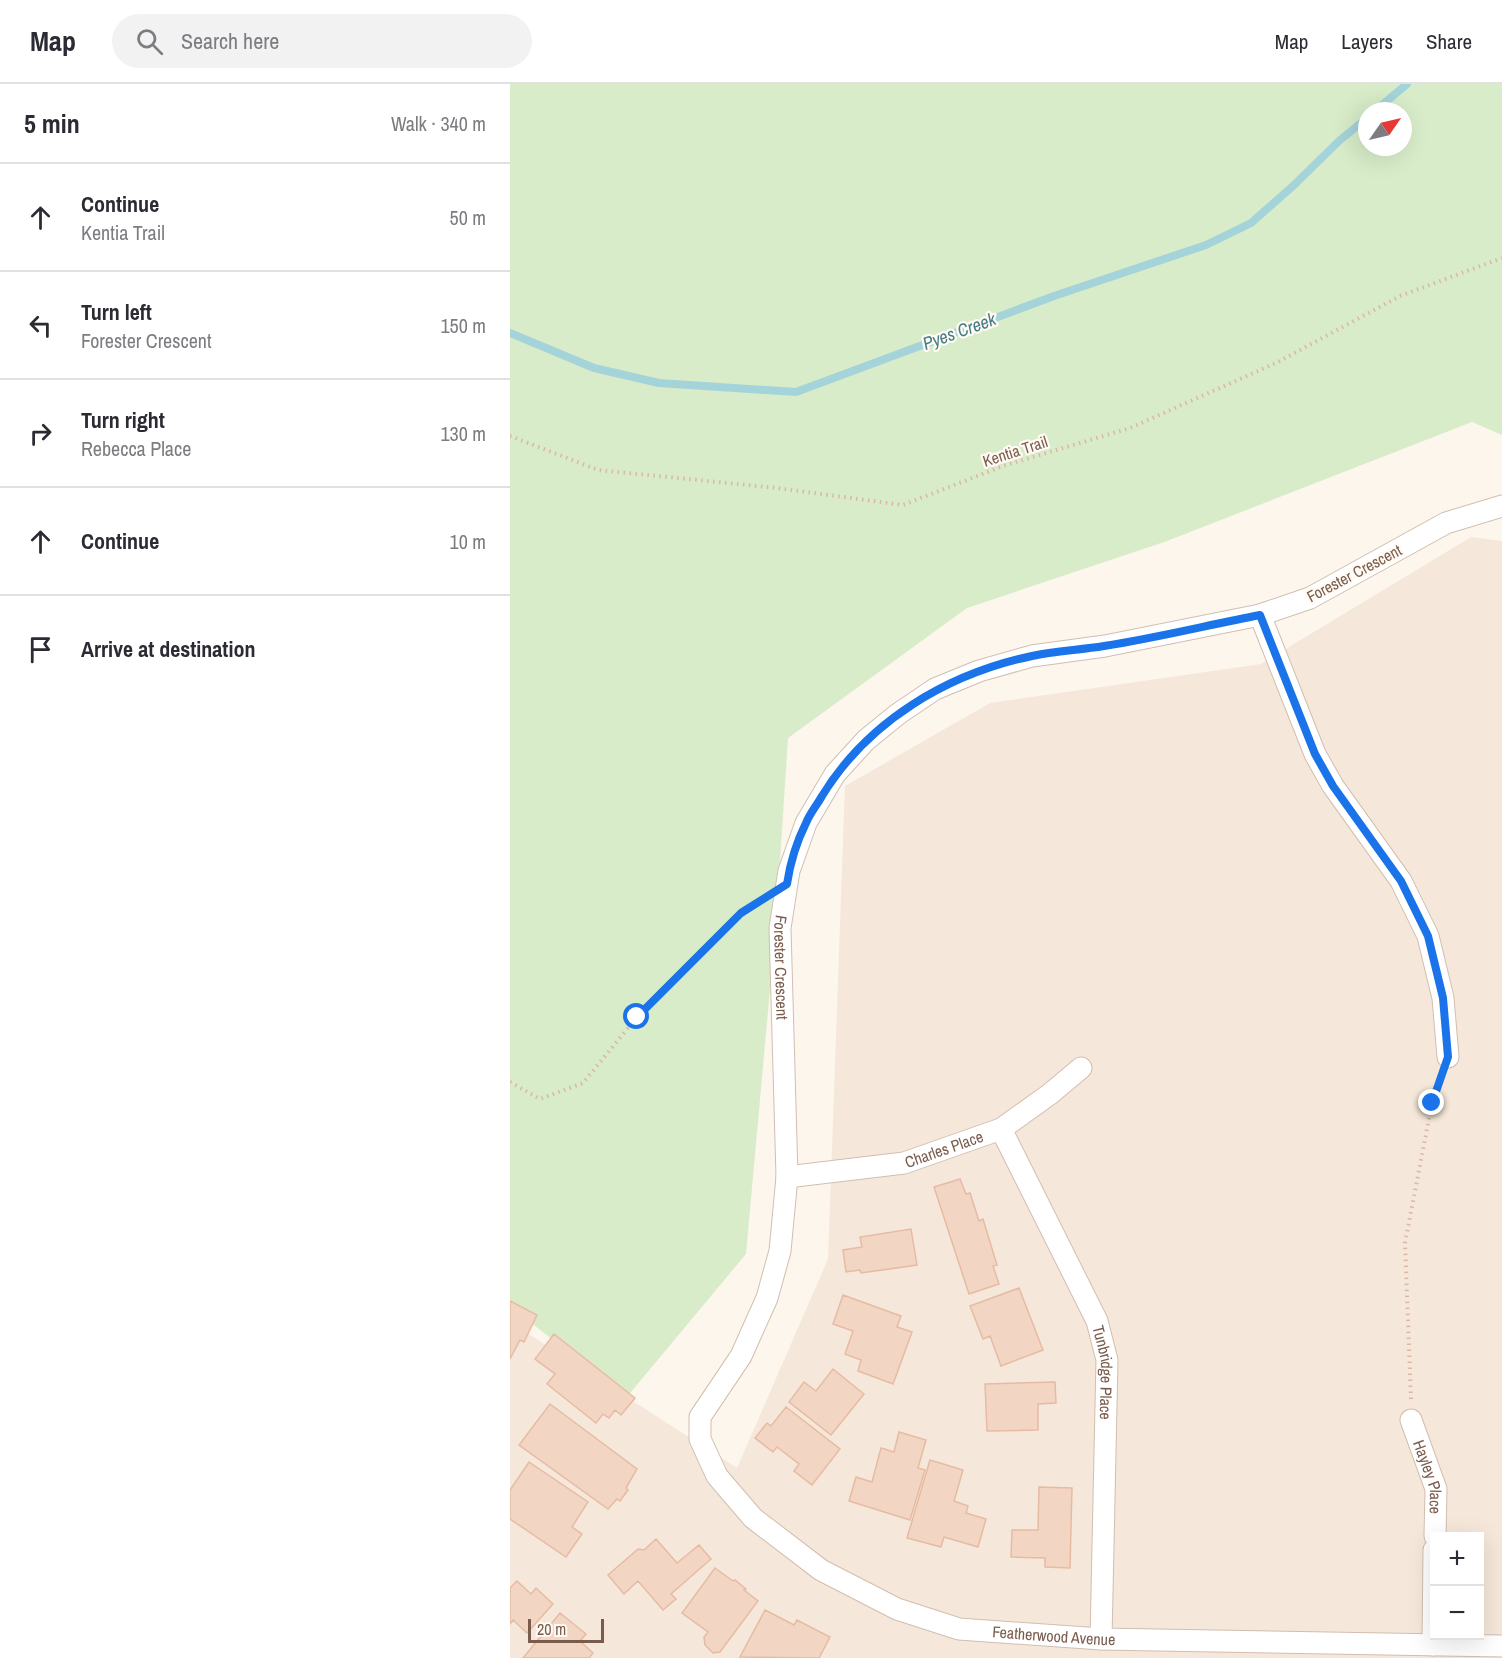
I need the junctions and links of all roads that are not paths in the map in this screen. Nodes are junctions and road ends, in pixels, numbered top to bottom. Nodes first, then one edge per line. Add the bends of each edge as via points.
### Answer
1 (1502, 506) edge
2 (1260, 615) junction
3 (1448, 1057) road end
4 (1081, 1068) dead end
5 (1001, 1129) junction
6 (787, 1176) junction
7 (700, 1416) joint
8 (1411, 1420) road end
9 (1435, 1532) edge
10 (1434, 1586) edge
11 (1101, 1639) junction
12 (1433, 1645) junction
13 (1502, 1646) edge

1 - 2 street, Forester Crescent via 1446,523 1310,598
2 - 3 street via 1315,754 1333,786 1401,881 1428,936 1443,998
2 - 6 street, Forester Crescent via 1105,646 1032,656 979,671 935,690 898,714 866,740 835,774 806,823 789,871 780,928
4 - 5 street, Charles Place
5 - 6 street, Charles Place via 904,1163
5 - 11 street, Tunbridge Place via 1097,1321 1107,1360
6 - 7 street, Forester Crescent via 780,1251 767,1299 741,1356
7 - 11 street, Featherwood Avenue via 700,1439 717,1476 753,1518 821,1570 897,1609 959,1629
8 - 9 street, Hayley Place via 1436,1489
10 - 12 street
11 - 12 street, Featherwood Avenue
12 - 13 street, Featherwood Avenue

